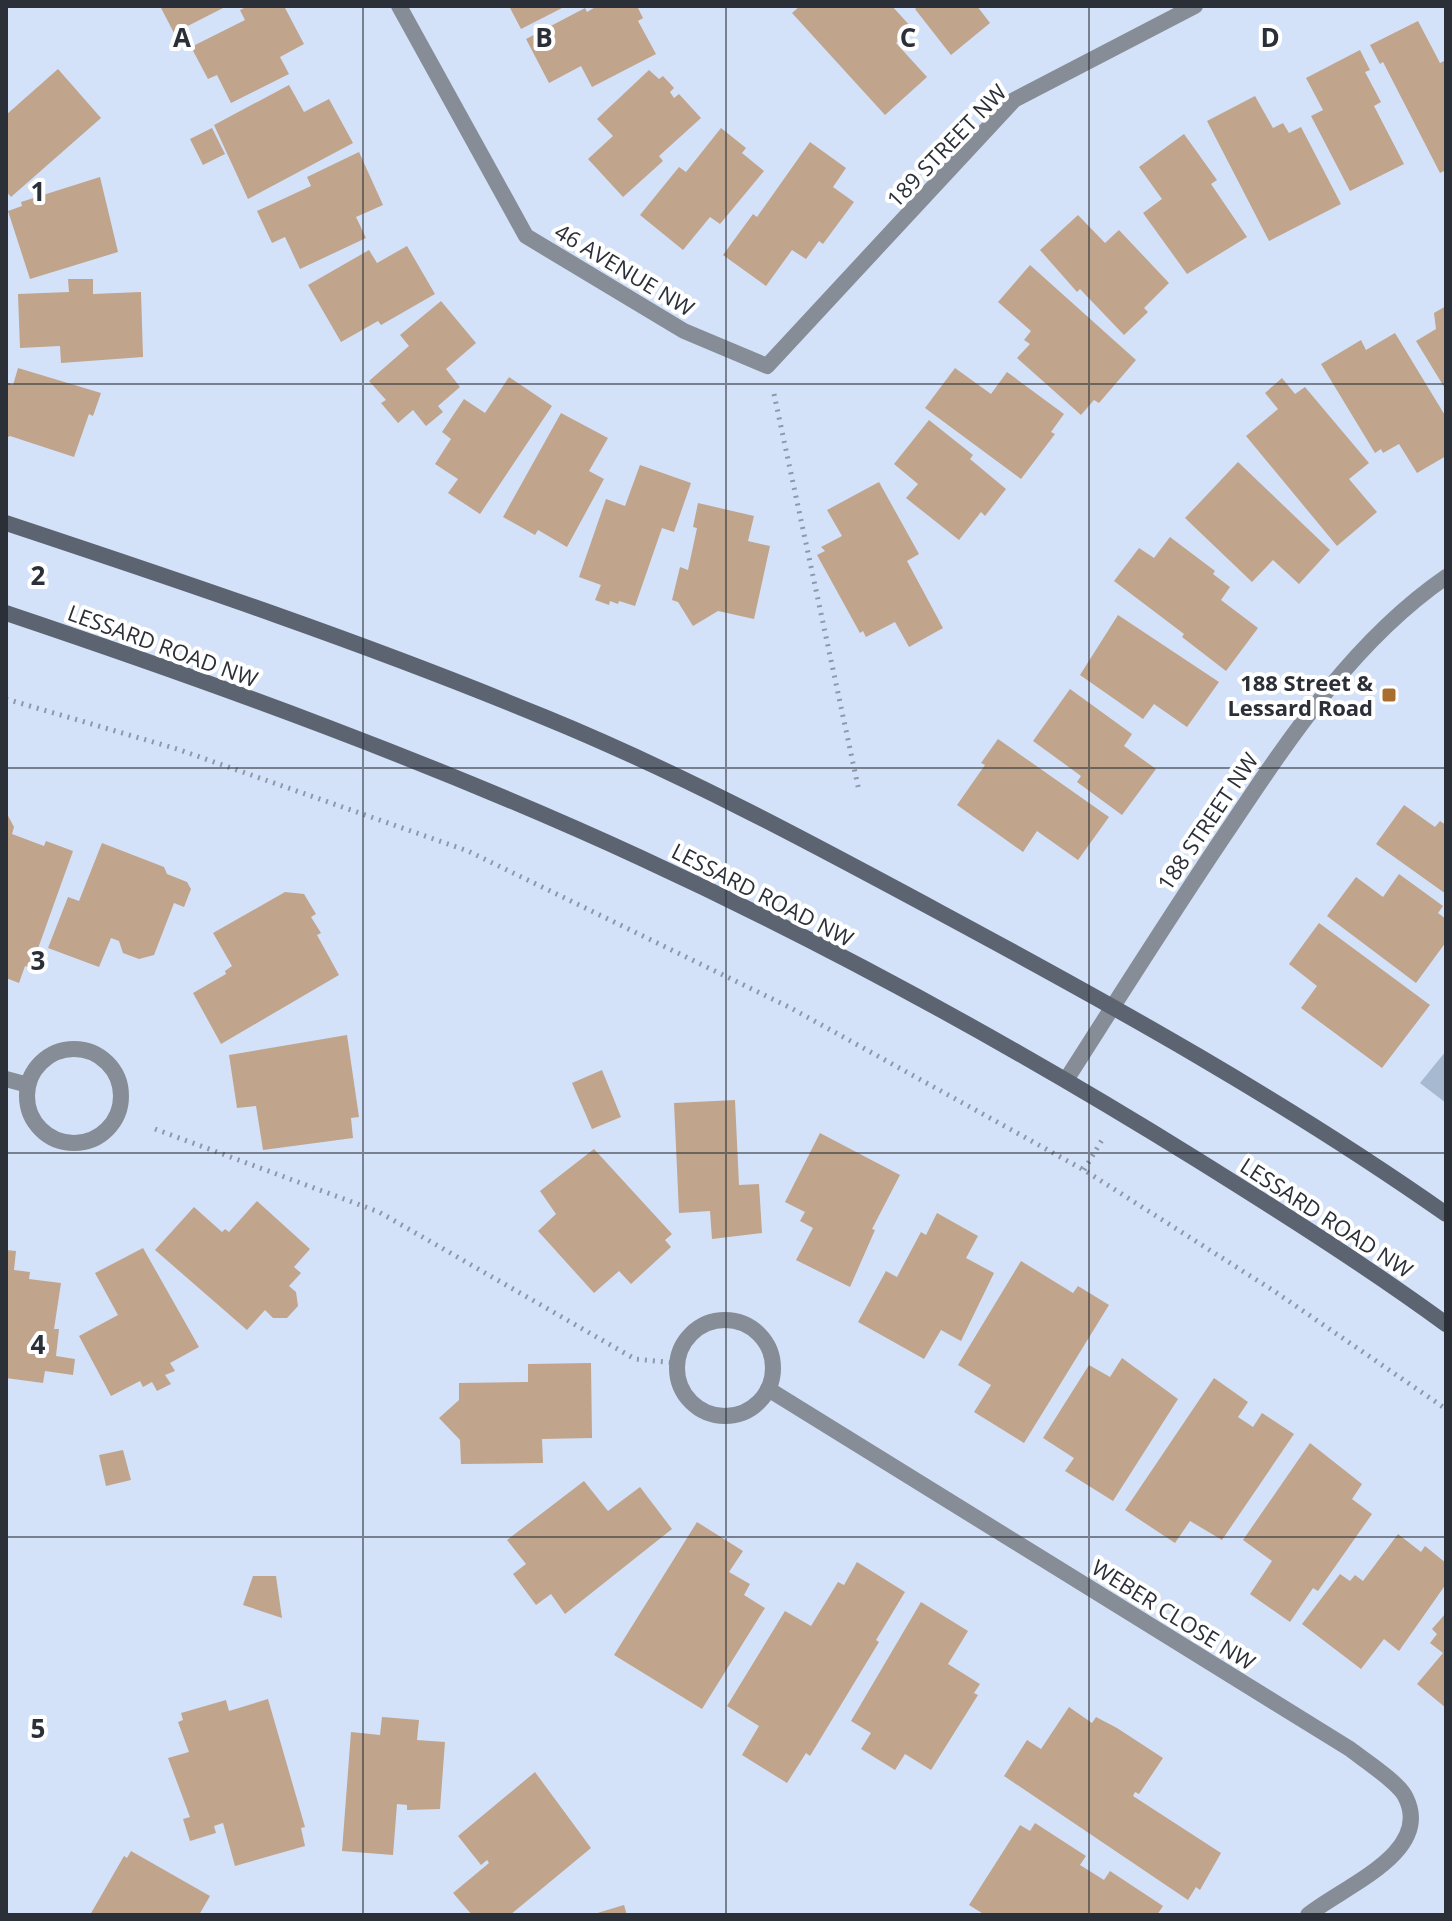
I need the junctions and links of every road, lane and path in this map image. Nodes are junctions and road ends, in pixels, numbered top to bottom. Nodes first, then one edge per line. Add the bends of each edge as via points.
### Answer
1 (399, 6) edge
2 (1195, 6) edge
3 (767, 366) junction
4 (6, 523) edge
5 (1446, 577) edge
6 (6, 613) edge
7 (6, 699) edge
8 (859, 791) dead end
9 (1114, 1005) junction
10 (6, 1079) edge
11 (1066, 1080) junction
12 (28, 1085) junction
13 (155, 1129) dead end
14 (1446, 1214) edge
15 (1446, 1324) edge
16 (677, 1363) junction
17 (768, 1389) junction
18 (1446, 1409) edge
19 (1308, 1915) edge

1 - 3 street, 46 AVENUE NW via 526,236 684,331
2 - 3 street, 189 STREET NW via 1014,100
3 - 8 path
4 - 9 main road via 355,643 547,718 793,834
5 - 9 street, 188 STREET NW via 1418,596 1348,665 1284,746
6 - 11 main road, LESSARD ROAD NW via 327,728 521,805 781,925
7 - 18 path via 177,749 468,851 789,1007 1084,1170
9 - 11 street, 188 STREET NW
9 - 14 main road via 1247,1083
10 - 12 street
11 - 15 main road, LESSARD ROAD NW via 1263,1201
12 - 12 street via 45,1058 75,1048 105,1060 115,1073 121,1103 107,1130 81,1143 66,1143 39,1129 26,1102
13 - 16 path via 379,1212 635,1359
16 - 17 street via 683,1392 693,1404 719,1416 748,1410
16 - 17 street via 689,1336 701,1326 715,1320 745,1324 768,1345 773,1374
17 - 19 street, WEBER CLOSE NW via 1350,1749 1406,1795 1412,1819 1407,1840 1390,1859

